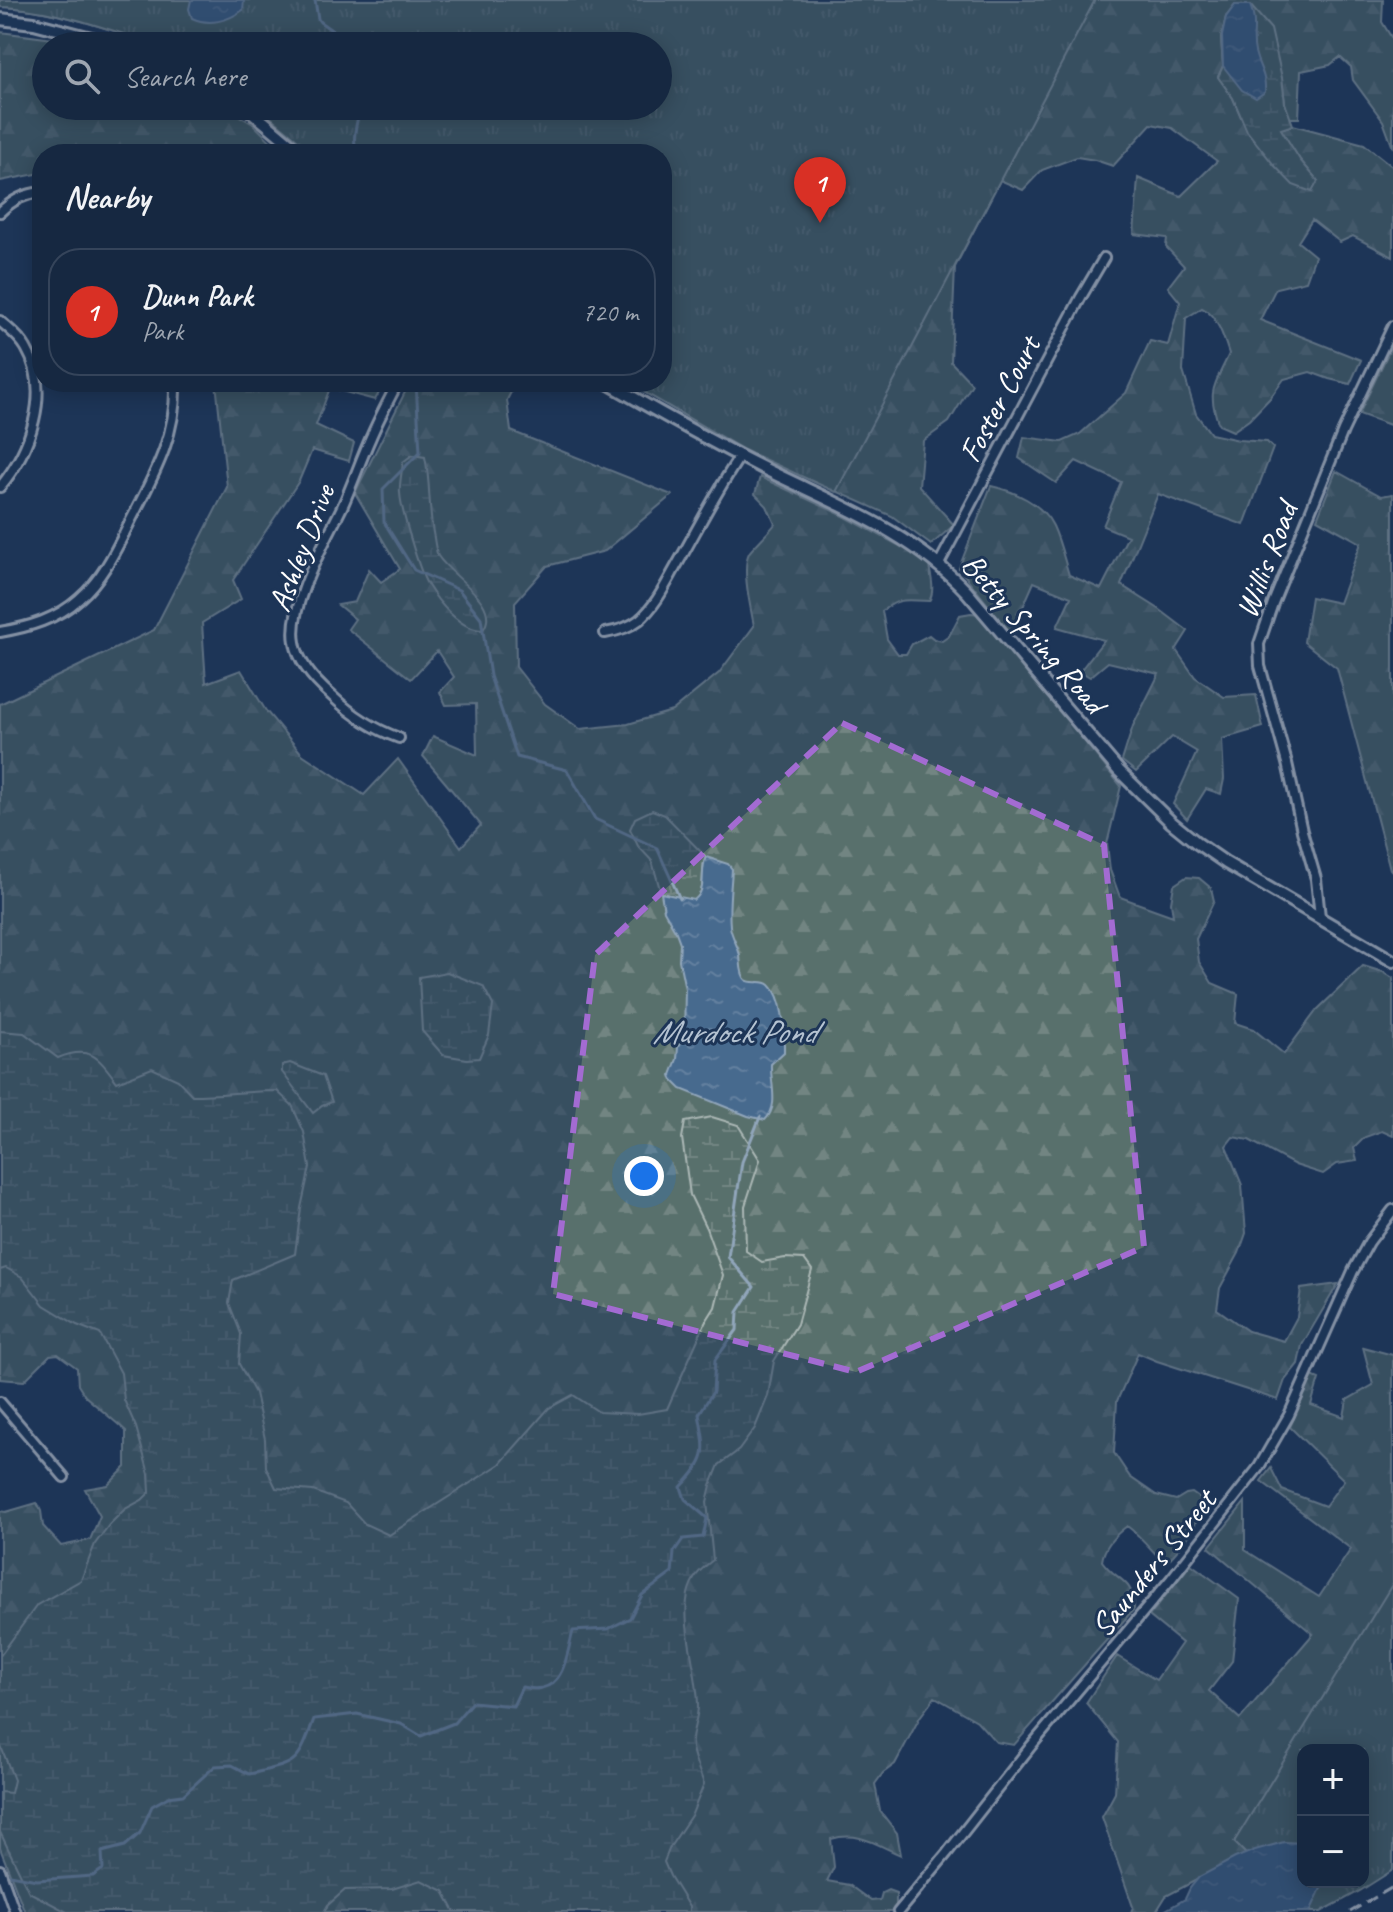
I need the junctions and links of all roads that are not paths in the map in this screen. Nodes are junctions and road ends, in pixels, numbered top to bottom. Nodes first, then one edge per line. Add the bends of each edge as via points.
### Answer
1 (0, 19) edge
2 (68, 32) edge
3 (262, 120) edge
4 (290, 144) edge
5 (32, 194) edge
6 (0, 212) edge
7 (1104, 258) dead end
8 (0, 321) edge
9 (1393, 326) edge
10 (32, 364) edge
11 (37, 392) edge
12 (174, 392) edge
13 (393, 392) edge
14 (624, 392) edge
15 (740, 456) junction
16 (0, 487) edge
17 (939, 564) junction
18 (0, 632) edge
19 (605, 633) dead end
20 (399, 738) dead end
21 (1320, 917) junction
22 (1393, 961) edge
23 (1393, 1210) edge
24 (0, 1402) edge
25 (64, 1477) dead end
26 (0, 1870) edge
27 (15, 1912) edge
28 (898, 1912) edge

1 - 2 street
3 - 4 street
5 - 6 street
7 - 17 street, Foster Court
8 - 10 street via 20,339
9 - 21 street, Willis Road via 1343,431 1259,644 1262,676 1316,879
11 - 16 street via 26,444
12 - 18 street via 172,428 161,462 109,564 64,610 31,626
13 - 20 street, Ashley Drive via 305,586 294,630 298,652 327,692 379,731
14 - 15 street, Betty Spring Road
15 - 17 street, Betty Spring Road via 883,526
15 - 19 street via 648,611 632,625
17 - 21 street, Betty Spring Road via 1158,810 1210,852
21 - 22 street, Betty Spring Road
23 - 28 street, Saunders Street via 1353,1271 1289,1415 1259,1467
24 - 25 street
26 - 27 street

